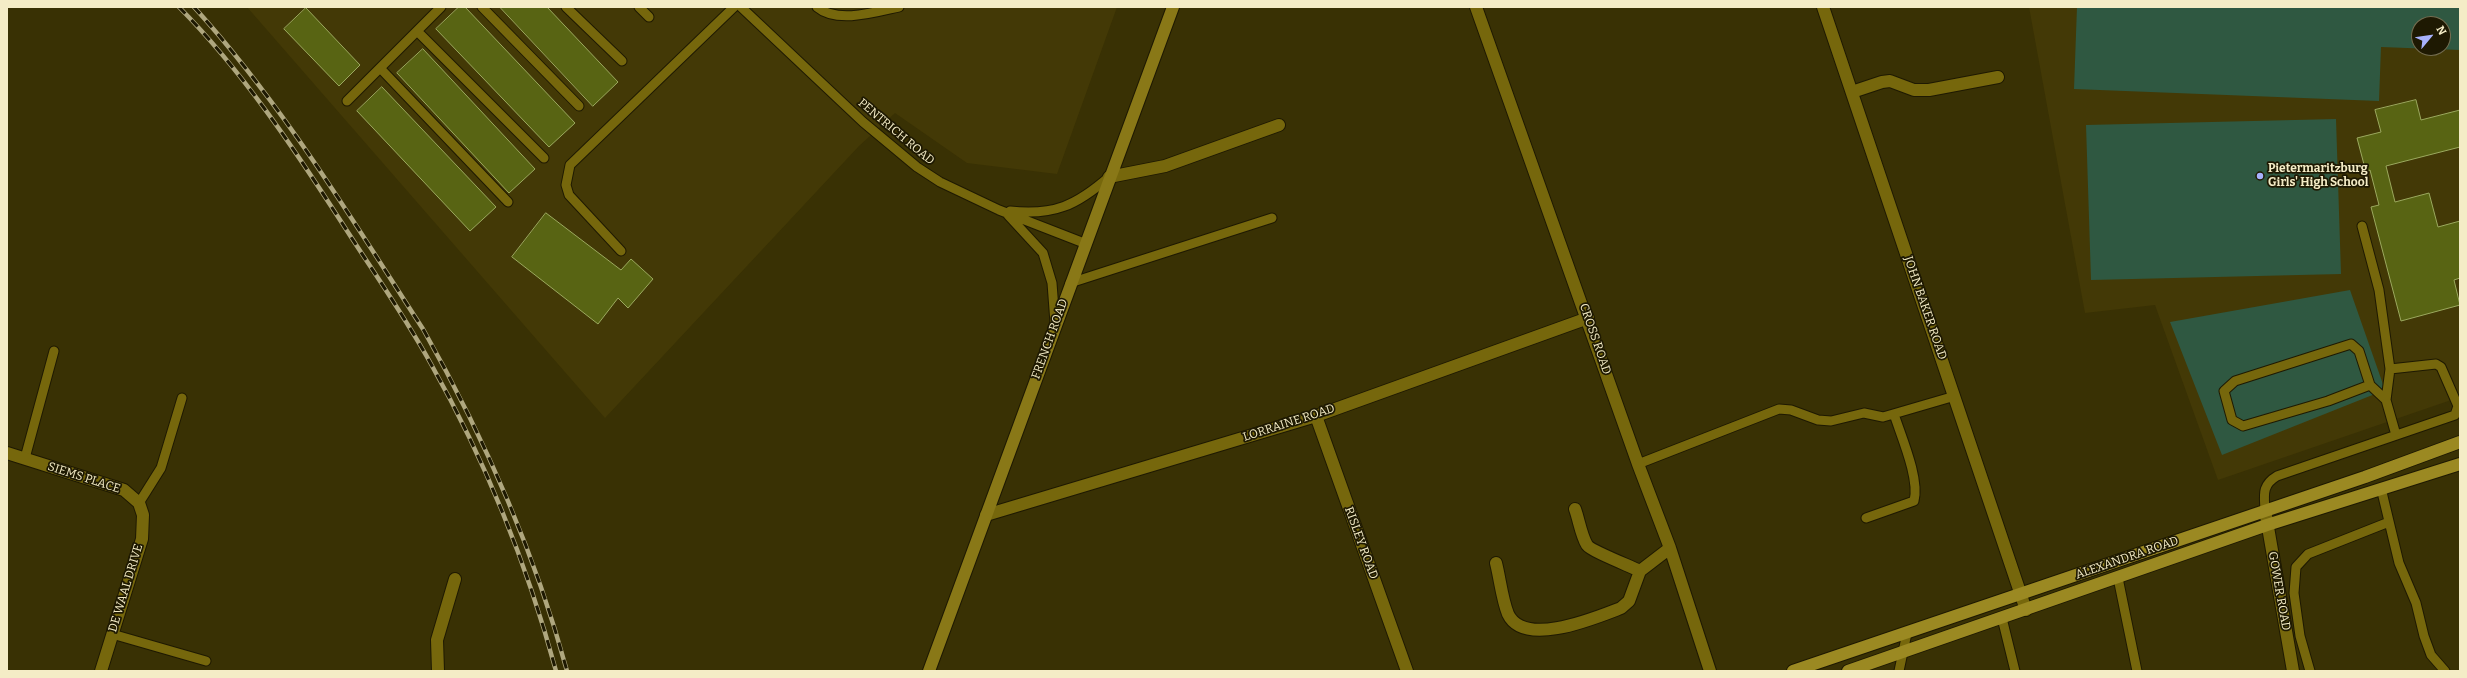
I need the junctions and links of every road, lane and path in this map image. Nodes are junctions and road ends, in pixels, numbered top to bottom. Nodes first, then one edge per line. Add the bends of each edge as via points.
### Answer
1 (441, 7) edge
2 (482, 7) edge
3 (566, 7) edge
4 (639, 7) edge
5 (734, 7) edge
6 (741, 7) edge
7 (817, 7) edge
8 (899, 7) edge
9 (1173, 7) edge
10 (1476, 7) edge
11 (1823, 7) edge
12 (875, 9) edge
13 (650, 17) dead end
14 (417, 31) junction
15 (622, 60) dead end
16 (380, 68) junction
17 (1998, 77) dead end
18 (1852, 92) junction
19 (347, 101) dead end
20 (579, 106) dead end
21 (1279, 125) dead end
22 (544, 158) dead end
23 (1110, 177) junction
24 (508, 202) dead end
25 (1002, 212) junction
26 (1272, 218) dead end
27 (2362, 226) dead end
28 (1084, 243) junction
29 (621, 251) dead end
30 (1070, 283) junction
31 (1588, 318) junction
32 (1055, 326) junction
33 (54, 351) dead end
34 (2390, 369) junction
35 (2370, 385) junction
36 (1955, 396) junction
37 (182, 398) dead end
38 (2386, 400) junction
39 (1894, 414) junction
40 (1316, 416) junction
41 (2396, 435) junction
42 (2460, 442) edge
43 (7, 453) edge
44 (25, 458) junction
45 (1638, 464) junction
46 (2460, 464) edge
47 (2381, 488) junction
48 (139, 503) junction
49 (1575, 509) dead end
50 (2265, 510) junction
51 (986, 515) junction
52 (1866, 518) dead end
53 (2389, 522) junction
54 (2267, 525) junction
55 (1670, 548) junction
56 (1496, 563) dead end
57 (1640, 571) junction
58 (2118, 578) junction
59 (455, 579) dead end
60 (2021, 594) junction
61 (2026, 610) junction
62 (2002, 618) junction
63 (1907, 633) junction
64 (112, 634) junction
65 (1904, 651) junction
66 (206, 661) dead end
67 (101, 671) edge
68 (438, 671) edge
69 (929, 671) edge
70 (1407, 671) edge
71 (1710, 671) edge
72 (1793, 671) edge
73 (1848, 671) edge
74 (1899, 671) edge
75 (2015, 671) edge
76 (2137, 671) edge
77 (2293, 671) edge
78 (2310, 671) edge
79 (2446, 671) edge

1 - 14 lane
2 - 20 lane
3 - 15 lane
4 - 13 lane
5 - 29 lane via 570,165 566,185 570,195
6 - 25 lane, PENTRICH ROAD via 863,122 911,162 940,182
7 - 12 lane via 837,16
8 - 12 lane
9 - 23 street, FRENCH ROAD
10 - 31 street, CROSS ROAD
11 - 18 street, JOHN BAKER ROAD
14 - 16 lane
14 - 22 lane
16 - 19 lane
16 - 24 lane
17 - 18 street via 1929,90 1914,90 1890,81
18 - 36 street, JOHN BAKER ROAD
21 - 23 street via 1165,166
23 - 25 lane via 1090,194 1059,209 1042,213
23 - 28 street, FRENCH ROAD
25 - 28 lane, PENTRICH ROAD
25 - 32 lane via 1043,253 1052,283
26 - 30 lane
27 - 34 lane via 2379,290
28 - 30 street, FRENCH ROAD
30 - 32 street, FRENCH ROAD
31 - 40 street, LORRAINE ROAD
31 - 45 street, CROSS ROAD
32 - 51 street, FRENCH ROAD
33 - 44 lane
34 - 38 lane
34 - 41 lane via 2436,364 2441,367 2458,406 2455,415
35 - 35 lane via 2359,351 2351,344 2235,381 2224,391 2232,420 2244,426 2328,401
35 - 38 lane
36 - 39 lane
36 - 60 street, JOHN BAKER ROAD
37 - 48 lane via 161,468
38 - 41 lane
39 - 45 lane via 1883,417 1864,413 1832,421 1818,420 1791,410 1779,409
39 - 52 lane via 1913,474 1916,494 1914,501
40 - 51 street, LORRAINE ROAD
40 - 70 street, RISLEY ROAD
41 - 50 lane via 2277,476 2264,488
42 - 50 main road, ALEXANDRA ROAD
43 - 44 street, SIEMS PLACE
44 - 48 street, SIEMS PLACE via 124,490
45 - 55 street, CROSS ROAD
46 - 47 main road, ALEXANDRA ROAD
47 - 53 lane
47 - 54 main road, ALEXANDRA ROAD
48 - 64 street, DE WAAL DRIVE via 143,515 142,539
49 - 57 street via 1587,545 1593,551 1613,557
50 - 54 street, GOWER ROAD
50 - 60 main road, ALEXANDRA ROAD
51 - 69 street, FRENCH ROAD
53 - 78 lane via 2308,554 2296,567 2294,593 2300,636
53 - 79 lane via 2398,563 2416,603 2431,655
54 - 58 main road, ALEXANDRA ROAD
54 - 77 street, GOWER ROAD
55 - 57 street
55 - 71 street, CROSS ROAD
56 - 57 street via 1508,614 1520,627 1528,630 1553,629 1621,608 1629,601
58 - 61 main road, ALEXANDRA ROAD
58 - 76 lane
59 - 68 street via 437,640
60 - 61 street, JOHN BAKER ROAD
60 - 63 main road, ALEXANDRA ROAD
61 - 62 main road, ALEXANDRA ROAD
62 - 65 main road, ALEXANDRA ROAD
62 - 75 lane
63 - 65 lane
63 - 72 main road, ALEXANDRA ROAD
64 - 66 lane
64 - 67 street, DE WAAL DRIVE
65 - 73 main road, ALEXANDRA ROAD
65 - 74 lane

